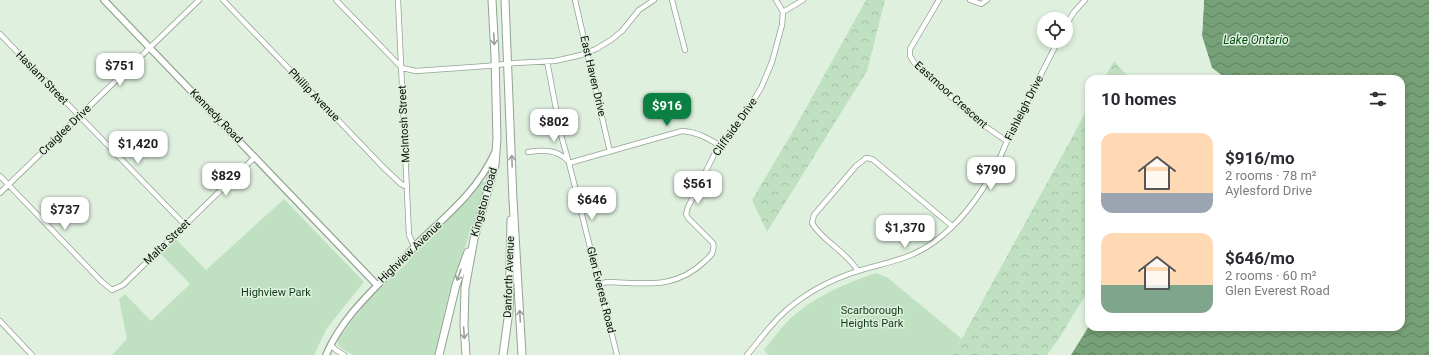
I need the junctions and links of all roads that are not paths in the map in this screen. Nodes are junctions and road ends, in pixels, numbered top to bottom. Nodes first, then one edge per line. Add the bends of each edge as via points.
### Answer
1 (104, 0) edge
2 (199, 0) edge
3 (223, 0) edge
4 (336, 0) edge
5 (398, 0) edge
6 (492, 0) edge
7 (505, 0) edge
8 (575, 0) edge
9 (654, 0) edge
10 (672, 0) edge
11 (776, 0) edge
12 (803, 0) edge
13 (939, 0) edge
14 (970, 0) edge
15 (1085, 0) edge
16 (985, 1) edge
17 (783, 12) junction
18 (1073, 14) edge
19 (0, 34) edge
20 (150, 47) junction
21 (1054, 48) edge
22 (685, 50) dead end
23 (588, 53) junction
24 (547, 61) junction
25 (508, 63) junction
26 (496, 65) junction
27 (402, 68) junction
28 (79, 116) junction
29 (1007, 141) junction
30 (720, 146) junction
31 (496, 150) junction
32 (528, 152) dead end
33 (610, 152) junction
34 (255, 157) junction
35 (569, 162) junction
36 (0, 176) edge
37 (9, 184) junction
38 (407, 187) junction
39 (0, 193) edge
40 (513, 200) junction
41 (185, 225) junction
42 (952, 226) junction
43 (474, 239) junction
44 (414, 246) junction
45 (858, 271) junction
46 (600, 284) junction
47 (377, 285) junction
48 (0, 321) edge
49 (331, 345) junction
50 (32, 355) edge
51 (326, 355) edge
52 (344, 355) edge
53 (440, 355) edge
54 (466, 355) edge
55 (503, 355) edge
56 (522, 355) edge
57 (617, 355) edge
58 (747, 355) edge

1 - 20 street, Kennedy Road
2 - 20 street, Craiglee Drive
3 - 38 street, Phillip Avenue via 383,167
4 - 27 street
5 - 27 street, McIntosh Street
6 -> 26 main road, Kingston Road
7 - 25 main road, Kingston Road
8 - 23 street, East Haven Drive
9 - 23 street via 639,10 611,40
10 - 22 street
11 - 17 street
12 - 17 street
13 - 29 street, Eastmoor Crescent via 910,49 910,56 967,111
14 - 16 street via 977,4
15 - 18 street
17 - 30 street, Cliffside Drive via 779,39 761,88 740,122
19 - 28 street, Haslam Street
20 - 28 street, Craiglee Drive
20 - 34 street, Kennedy Road
21 - 29 street, Fishleigh Drive
23 - 24 street
23 - 33 street, East Haven Drive
24 - 25 street
24 - 35 street, Glen Everest Road
25 - 26 street
40 -> 25 main road, Kingston Road
26 - 27 street via 416,72
26 - 31 main road, Kingston Road
27 - 38 street, McIntosh Street
28 - 37 street, Craiglee Drive
28 - 41 street, Haslam Street
29 - 42 street, Fishleigh Drive via 995,168 981,190
30 - 33 street via 705,136 682,131
30 - 46 street, Cliffside Drive via 686,214 713,243 713,253 696,270 668,282
31 - 43 main road, Kingston Road via 491,184
31 - 44 street, Highview Avenue via 489,166 459,205
32 - 35 street via 550,150
33 - 35 street
34 - 41 street, Malta Street
34 - 47 street, Kennedy Road
35 - 46 street, Glen Everest Road
36 - 37 street
37 - 39 street, Craiglee Drive
37 - 41 street, Malta Street via 112,290 123,285
38 - 44 street, McIntosh Street via 409,235
40 - 55 main road, Danforth Avenue via 509,311
56 -> 40 main road, Kingston Road
42 - 45 street, Fishleigh Drive via 919,252
42 - 45 street via 872,159 866,158 814,215 812,224 853,262
43 -> 53 main road via 456,285
43 -> 54 main road, Kingston Road via 465,288
44 - 47 street, Highview Avenue
45 - 58 street, Fishleigh Drive via 820,287 791,306 769,327
46 - 57 street, Glen Everest Road
47 - 49 street, Highview Avenue via 345,322
48 - 50 street
49 - 51 street, Highview Avenue
49 - 52 street

